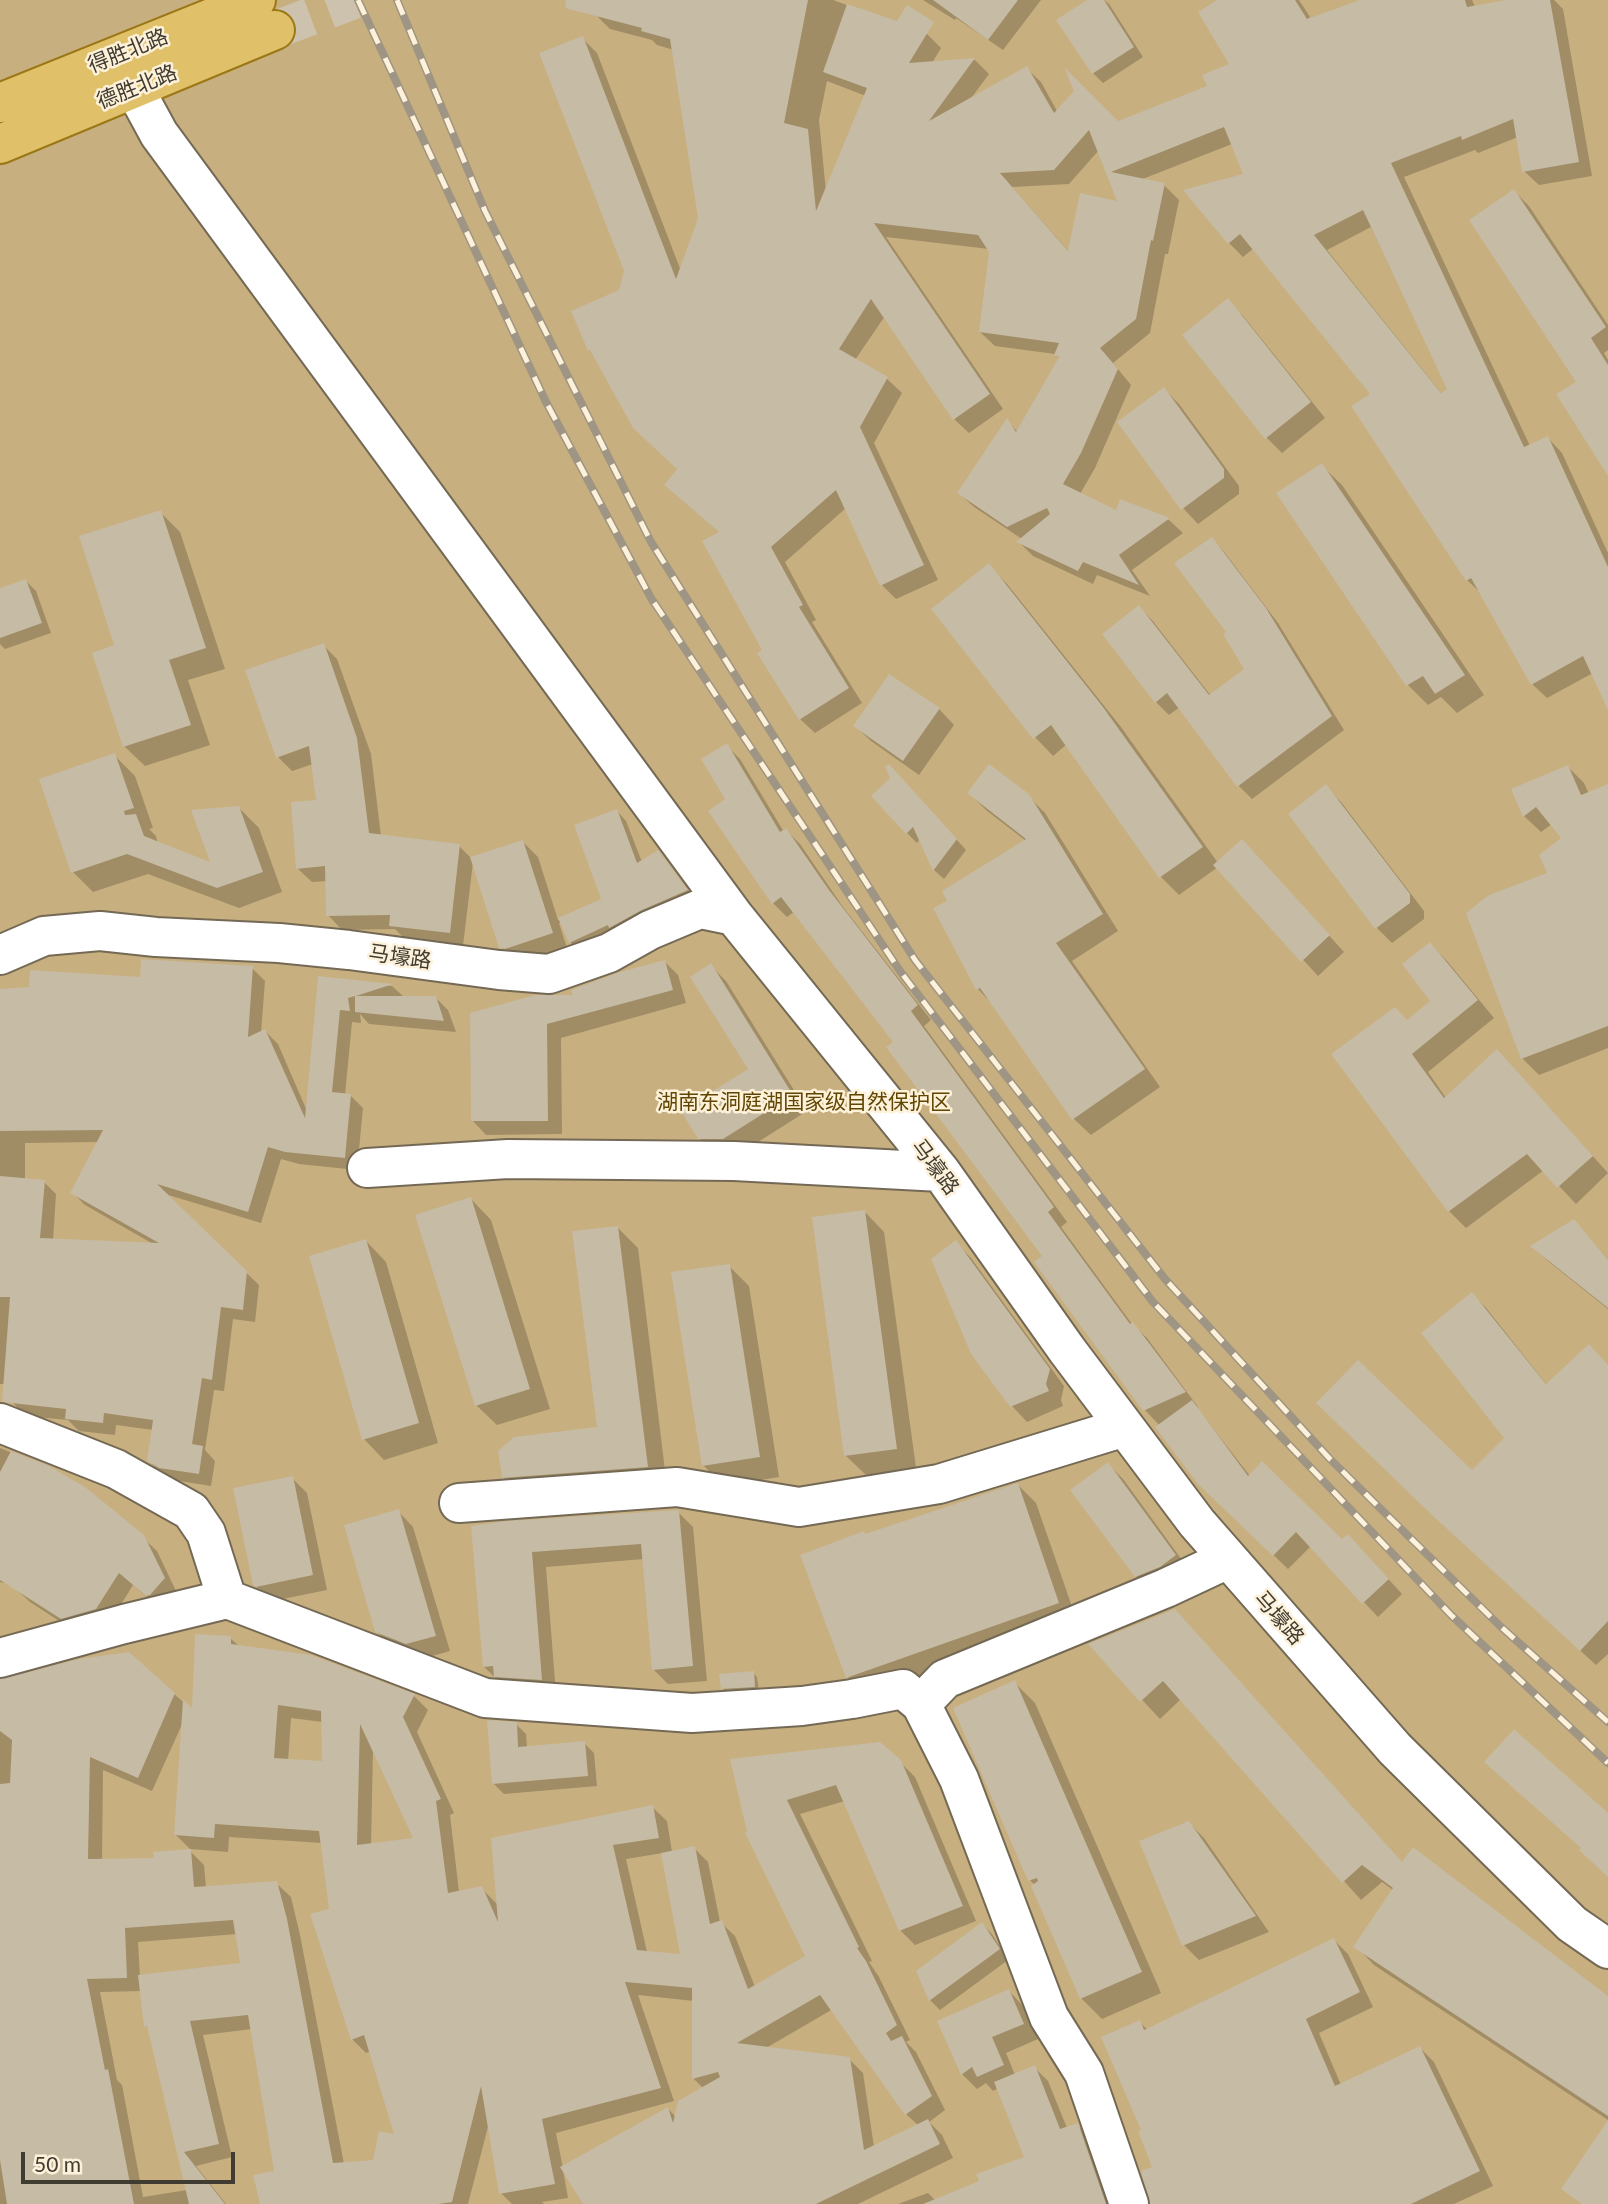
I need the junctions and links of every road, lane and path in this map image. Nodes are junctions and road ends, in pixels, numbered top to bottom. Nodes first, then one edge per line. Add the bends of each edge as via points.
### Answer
1 (266, 15) edge
2 (134, 88) junction
3 (0, 103) edge
4 (0, 144) edge
5 (734, 916) junction
6 (0, 955) edge
7 (367, 1168) dead end
8 (941, 1172) junction
9 (0, 1423) edge
10 (1125, 1427) junction
11 (459, 1503) dead end
12 (1228, 1559) junction
13 (227, 1599) junction
14 (0, 1658) edge
15 (922, 1704) junction
16 (1608, 1949) edge
17 (1129, 2204) edge

1 - 2 main road, 德胜北路
1 - 3 main road, 得胜北路
2 - 4 main road, 德胜北路
2 - 5 street via 159,134
5 - 6 street, 马壕路 via 700,909 610,953 549,974 335,949 100,930 44,936
5 - 8 street, 马壕路
7 - 8 street via 522,1159 734,1161
8 - 10 street, 马壕路
9 - 13 street via 116,1469 191,1511 206,1533
10 - 11 street via 939,1484 799,1507 677,1487
10 - 12 street, 马壕路
12 - 15 street via 945,1679
12 - 16 street, 马壕路 via 1395,1749 1573,1924
13 - 14 street
13 - 15 street via 485,1698 692,1713 802,1706 904,1689
15 - 17 street via 960,1779 1049,2017 1084,2073

